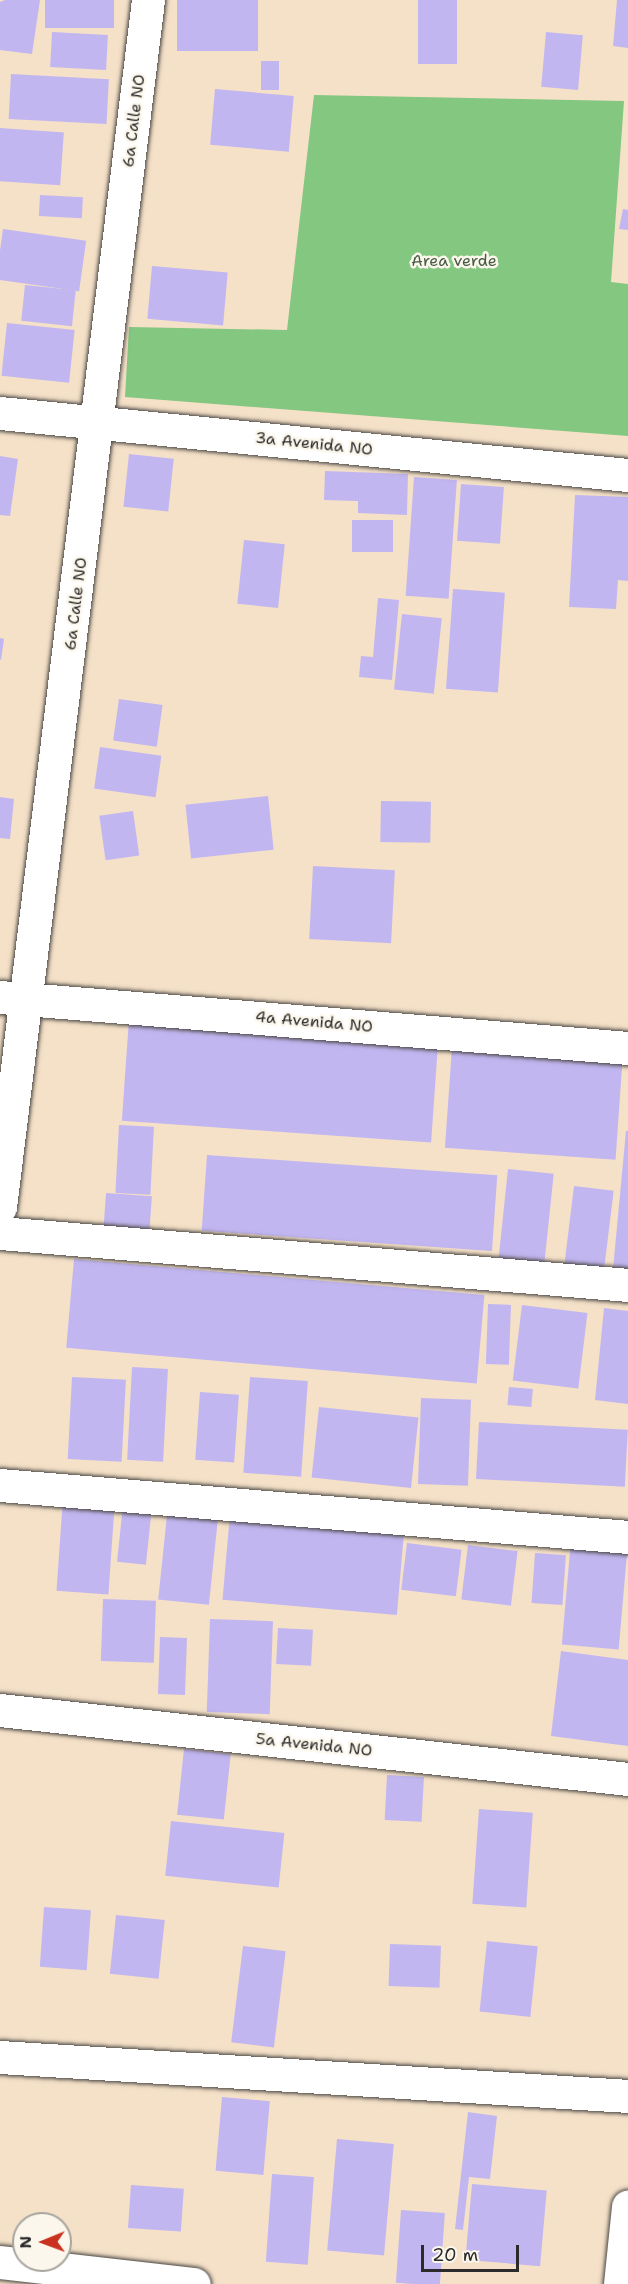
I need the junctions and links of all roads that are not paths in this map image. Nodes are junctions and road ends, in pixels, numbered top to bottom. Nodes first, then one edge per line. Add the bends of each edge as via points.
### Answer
1 (148, 0) edge
2 (0, 413) edge
3 (99, 423) junction
4 (628, 475) edge
5 (14, 997) edge
6 (628, 1048) edge
7 (0, 1207) edge
8 (0, 1233) edge
9 (628, 1285) edge
10 (0, 1485) edge
11 (628, 1537) edge
12 (0, 1710) edge
13 (628, 1779) edge
14 (0, 2056) edge
15 (628, 2096) edge
16 (628, 2206) edge
17 (0, 2262) edge
18 (194, 2284) edge
19 (620, 2284) edge

1 - 3 street, 6a Calle NO
2 - 3 street, 3a Avenida NO
3 - 4 street, 3a Avenida NO
3 - 5 street, 6a Calle NO
5 - 6 street, 4a Avenida NO
5 - 7 street, 6a Calle NO
8 - 9 street
10 - 11 street
12 - 13 street, 5a Avenida NO
14 - 15 street
16 - 19 street
17 - 18 street

